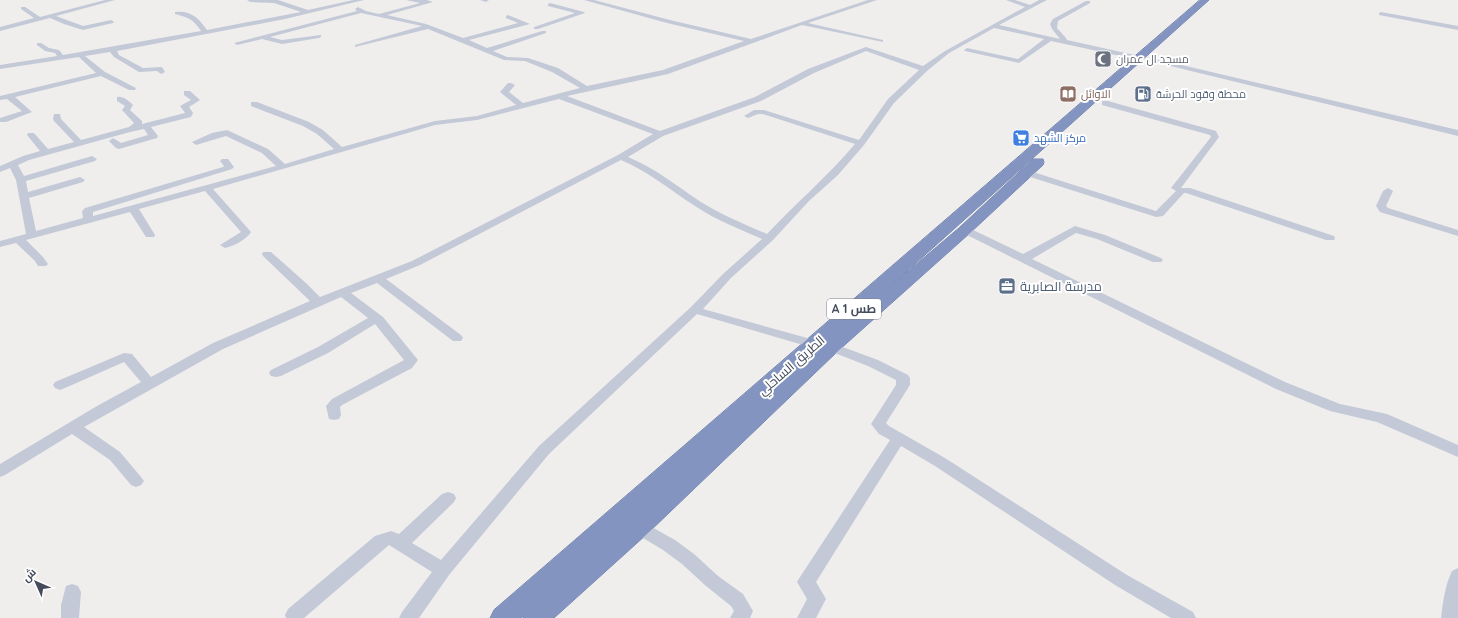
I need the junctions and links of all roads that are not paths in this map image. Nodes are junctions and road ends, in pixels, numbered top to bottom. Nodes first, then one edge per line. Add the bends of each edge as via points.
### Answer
1 (112, 0) edge
2 (250, 0) edge
3 (360, 0) edge
4 (409, 0) edge
5 (483, 0) edge
6 (486, 0) edge
7 (587, 0) edge
8 (874, 0) edge
9 (1009, 0) edge
10 (1044, 0) edge
11 (1205, 0) edge
12 (1218, 0) edge
13 (1088, 2) dead end
14 (599, 3) junction
15 (66, 4) dead end
16 (344, 4) junction
17 (550, 5) dead end
18 (1030, 7) junction
19 (24, 8) dead end
20 (78, 9) junction
21 (573, 11) junction
22 (308, 12) junction
23 (362, 12) junction
24 (177, 13) dead end
25 (1381, 14) dead end
26 (51, 16) junction
27 (378, 16) junction
28 (508, 17) dead end
29 (39, 19) junction
30 (111, 22) dead end
31 (525, 23) junction
32 (802, 24) junction
33 (429, 26) junction
34 (993, 26) junction
35 (536, 28) junction
36 (1458, 28) edge
37 (0, 29) edge
38 (205, 32) junction
39 (319, 36) dead end
40 (264, 37) junction
41 (1049, 38) junction
42 (464, 40) junction
43 (1062, 41) junction
44 (752, 42) junction
45 (238, 43) dead end
46 (39, 44) dead end
47 (357, 46) dead end
48 (866, 49) junction
49 (112, 50) junction
50 (967, 50) dead end
51 (486, 51) junction
52 (80, 54) junction
53 (61, 57) junction
54 (1145, 59) junction
55 (0, 67) edge
56 (96, 68) junction
57 (924, 69) junction
58 (161, 72) dead end
59 (102, 74) junction
60 (511, 85) dead end
61 (132, 88) dead end
62 (586, 89) junction
63 (0, 92) edge
64 (187, 94) dead end
65 (9, 96) junction
66 (559, 96) junction
67 (0, 98) edge
68 (120, 99) dead end
69 (1104, 103) junction
70 (254, 104) dead end
71 (522, 106) junction
72 (57, 116) dead end
73 (748, 116) dead end
74 (3, 120) dead end
75 (145, 126) junction
76 (127, 131) junction
77 (1458, 133) edge
78 (660, 134) junction
79 (31, 135) dead end
80 (113, 141) dead end
81 (196, 142) dead end
82 (861, 142) junction
83 (79, 143) junction
84 (340, 150) junction
85 (46, 152) junction
86 (1037, 156) junction
87 (621, 157) junction
88 (92, 159) dead end
89 (225, 161) dead end
90 (13, 164) junction
91 (283, 167) junction
92 (0, 169) edge
93 (1027, 173) junction
94 (22, 180) junction
95 (80, 180) dead end
96 (207, 188) junction
97 (1176, 188) dead end
98 (1388, 191) dead end
99 (24, 196) junction
100 (133, 208) junction
101 (89, 220) junction
102 (964, 230) junction
103 (1458, 233) edge
104 (150, 235) dead end
105 (32, 236) junction
106 (768, 238) junction
107 (1330, 238) dead end
108 (18, 239) junction
109 (0, 244) edge
110 (225, 245) dead end
111 (267, 254) dead end
112 (1025, 258) junction
113 (1157, 260) dead end
114 (42, 264) dead end
115 (379, 279) junction
116 (343, 293) junction
117 (318, 302) junction
118 (695, 310) junction
119 (376, 318) junction
120 (457, 338) dead end
121 (814, 344) junction
122 (832, 347) junction
123 (276, 373) dead end
124 (149, 383) junction
125 (60, 385) dead end
126 (334, 415) dead end
127 (73, 428) junction
128 (898, 439) junction
129 (1458, 451) edge
130 (1, 468) edge
131 (136, 482) dead end
132 (448, 498) dead end
133 (639, 527) junction
134 (400, 544) junction
135 (443, 570) junction
136 (1458, 576) edge
137 (72, 592) dead end
138 (294, 615) dead end
139 (70, 618) edge
140 (408, 618) edge
141 (503, 618) edge
142 (536, 618) edge
143 (739, 618) edge
144 (806, 618) edge
145 (1187, 618) edge
146 (1450, 618) edge

1 - 20 street
2 - 22 street via 275,1
3 - 16 street
4 - 27 street via 430,2
5 - 6 street
7 - 14 street
8 - 32 street
9 - 18 street
10 - 18 street
11 - 54 highway, الطريق الساحلي / A 1 طس
12 - 54 highway, الطريق الساحلي
13 - 43 street via 1053,24 1064,39
14 - 21 street
14 - 44 street
15 - 20 street
16 - 22 street
16 - 23 street
17 - 21 street
18 - 34 street
19 - 29 street
20 - 26 street
21 - 35 street via 582,13
22 - 38 street
23 - 27 street
23 - 40 street
24 - 38 street via 193,16
25 - 36 street
26 - 29 street
26 - 30 street via 81,28
27 - 33 street
28 - 31 street
29 - 37 street
31 - 35 street
31 - 42 street
32 - 44 street
32 - 48 street via 881,41
33 - 42 street
33 - 47 street
34 - 41 street
34 - 57 street via 947,52
35 - 51 street via 544,32
38 - 49 street
39 - 40 street via 282,42
40 - 45 street
41 - 43 street
41 - 50 street via 1019,61
42 - 51 street
43 - 54 street
44 - 62 street via 665,72
46 - 53 street via 47,50 57,51
48 - 57 street
48 - 78 street via 811,72 758,99
49 - 52 street
49 - 58 street via 116,53 115,56 142,70 159,69
51 - 62 street via 510,60 526,59 555,70
52 - 53 street
52 - 56 street
53 - 55 street
54 - 69 highway, الطريق الساحلي
54 - 77 street
54 - 86 highway, الطريق الساحلي / A 1 طس
56 - 59 street
56 - 63 street
57 - 82 street via 891,101
59 - 61 street
59 - 65 street
60 - 71 street via 504,92
62 - 66 street
64 - 75 street via 196,100 184,106 190,114
65 - 67 street
65 - 74 street via 28,112
66 - 71 street
66 - 78 street
68 - 76 street via 129,104 126,110 139,123
69 - 86 highway, الطريق الساحلي
69 - 97 street via 1213,133 1215,137
70 - 84 street via 306,124 320,132
71 - 84 street via 474,118 435,122
72 - 83 street
73 - 82 street via 762,112
75 - 76 street
75 - 80 street via 154,136 119,146
76 - 83 street
78 - 87 street
79 - 85 street
81 - 91 street via 227,133 265,151
82 - 106 street via 835,173
83 - 85 street
84 - 91 street
85 - 90 street
86 - 93 highway, الطريق الساحلي
86 - 121 highway, الطريق الساحلي / A 1 طس
87 - 106 street via 660,176 722,219
87 - 115 street via 445,250
88 - 94 street
89 - 101 street via 229,167 226,169 89,210
90 - 92 street
90 - 94 street
91 - 96 street
93 - 102 highway, الطريق الساحلي
93 - 107 street via 1156,214 1159,214 1181,191 1187,190
94 - 99 street
95 - 99 street
96 - 100 street
96 - 110 street via 246,232
98 - 103 street via 1381,206 1384,210
99 - 105 street
100 - 101 street
100 - 104 street
101 - 105 street
102 - 112 street
102 - 122 highway, الطريق الساحلي
105 - 108 street
106 - 118 street
108 - 109 street
108 - 114 street
111 - 117 street
112 - 113 street via 1075,229
112 - 129 street via 1224,359 1298,393 1342,410 1383,418
115 - 116 street
115 - 120 street
116 - 117 street
116 - 119 street
117 - 124 street via 240,336
118 - 121 street
118 - 135 street via 544,450
119 - 123 street via 323,350
119 - 126 street via 412,360 337,402 333,406
121 - 141 highway, الطريق الساحلي / A 1 طس
122 - 128 street via 903,378 903,384 878,424
122 - 133 highway, الطريق الساحلي
124 - 125 street via 127,357 124,357
124 - 127 street via 102,408
127 - 130 street
127 - 131 street via 115,456
128 - 144 street via 806,582 817,600
128 - 145 street via 940,462 1121,580
132 - 134 street
133 - 142 highway, الطريق الساحلي
133 - 143 street via 678,552 737,600 744,611
134 - 135 street
134 - 138 street via 391,538 381,541
135 - 140 street
136 - 146 street
137 - 139 street

